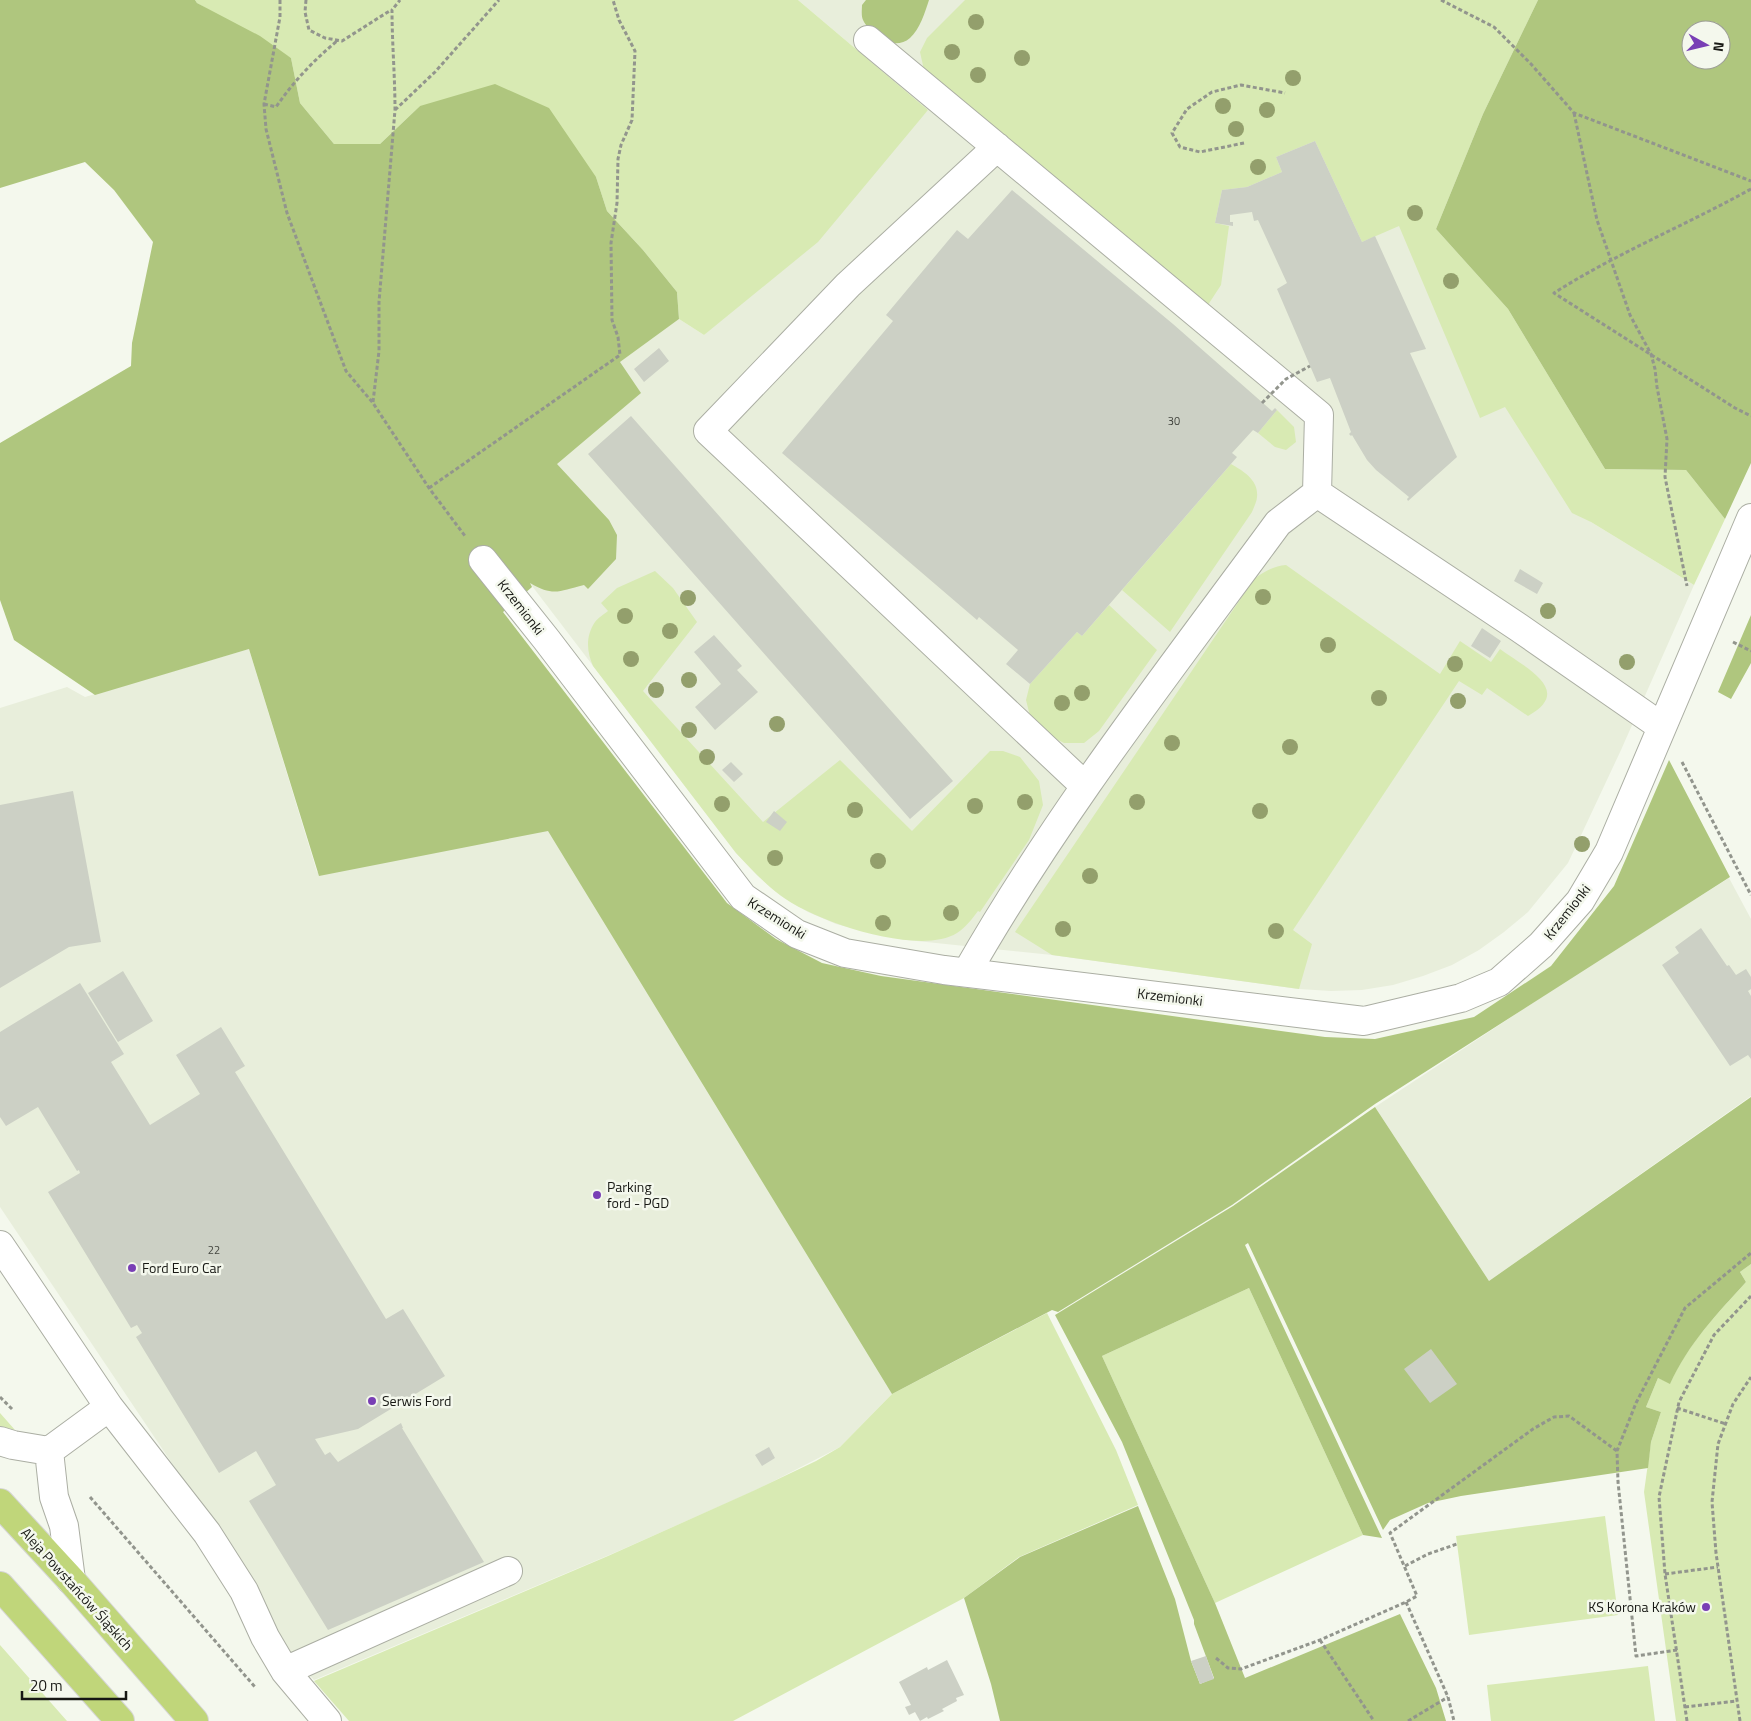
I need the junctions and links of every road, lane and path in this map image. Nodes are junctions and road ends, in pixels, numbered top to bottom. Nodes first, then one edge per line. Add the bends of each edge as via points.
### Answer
1 (280, 0) edge
2 (306, 0) edge
3 (400, 0) edge
4 (499, 0) edge
5 (612, 0) edge
6 (1441, 0) edge
7 (392, 10) junction
8 (337, 40) junction
9 (868, 40) dead end
10 (1285, 93) dead end
11 (264, 104) junction
12 (395, 110) junction
13 (1574, 113) junction
14 (1244, 143) dead end
15 (997, 147) junction
16 (1751, 181) edge
17 (1751, 190) edge
18 (1611, 260) junction
19 (1650, 354) junction
20 (1310, 366) dead end
21 (373, 402) junction
22 (1262, 403) dead end
23 (1751, 416) edge
24 (428, 488) junction
25 (1316, 492) junction
26 (1751, 518) edge
27 (483, 560) joint
28 (1688, 591) dead end
29 (1731, 641) dead end
30 (1751, 651) edge
31 (1662, 728) junction
32 (1085, 786) junction
33 (1751, 895) edge
34 (967, 972) junction
35 (0, 1245) edge
36 (1751, 1253) edge
37 (1751, 1296) edge
38 (1751, 1377) edge
39 (109, 1407) junction
40 (1677, 1408) junction
41 (1726, 1424) junction
42 (0, 1440) edge
43 (49, 1451) junction
44 (1617, 1451) junction
45 (86, 1492) dead end
46 (0, 1503) edge
47 (1457, 1544) dead end
48 (1405, 1566) junction
49 (1718, 1567) junction
50 (508, 1571) dead end
51 (1665, 1574) junction
52 (71, 1580) junction
53 (0, 1586) edge
54 (1406, 1602) junction
55 (1320, 1640) junction
56 (1677, 1650) junction
57 (1216, 1658) dead end
58 (285, 1671) junction
59 (259, 1692) dead end
60 (1448, 1697) junction
61 (1737, 1701) junction
62 (1685, 1707) junction
63 (120, 1721) edge
64 (194, 1721) edge
65 (327, 1721) edge
66 (1374, 1721) edge
67 (1408, 1721) edge
68 (1454, 1721) edge
69 (1687, 1721) edge
70 (1740, 1721) edge

1 - 11 path via 280,17
2 - 8 path via 309,30
3 - 7 path
4 - 12 path via 435,72
5 - 24 path via 635,52 632,120 618,159 617,203 611,243 612,320 620,355
6 - 13 path via 1494,27
7 - 8 path via 342,41
7 - 12 path
8 - 11 path via 295,80 276,107
9 - 15 street
10 - 14 path via 1241,85 1212,92 1187,109 1172,133 1180,147 1200,152
11 - 21 path via 266,129 287,213 346,371
12 - 21 path
13 - 16 path
13 - 18 path via 1597,220
15 - 25 street via 1319,415
15 - 32 street via 848,285 708,431
17 - 18 path
18 - 19 path via 1630,315
18 - 19 path via 1554,293
19 - 23 path
19 - 28 path via 1667,439 1665,477
20 - 22 path, bridge via 1286,379
21 - 24 path
24 - 27 path
25 - 31 street
25 - 32 street via 1278,523
26 - 31 street, Krzemionki
27 - 34 street, Krzemionki via 743,897 797,934 845,953
29 - 30 path
31 - 33 path
31 - 34 street, Krzemionki via 1608,852 1580,901 1541,945 1499,982 1460,998 1364,1021
32 - 34 street
35 - 39 street
36 - 44 path via 1685,1308 1636,1403
37 - 40 path via 1714,1334
38 - 41 path via 1733,1404
39 - 43 street
39 - 58 street via 208,1532 244,1591
40 - 41 path
40 - 51 path via 1659,1497
41 - 49 path via 1718,1444 1712,1502
42 - 43 street
43 - 52 street via 54,1497 64,1526
44 - 48 path via 1569,1416 1554,1417 1390,1533
44 - 56 path via 1636,1656
45 - 59 path
46 - 52 main road, Aleja Powstańców Śląskich
47 - 48 path
48 - 54 path via 1417,1596
49 - 51 path
49 - 61 path
50 - 58 street
51 - 56 path
52 - 64 main road, Aleja Powstańców Śląskich
53 - 63 main road
54 - 55 path
54 - 60 path
55 - 57 path via 1241,1669 1228,1668
55 - 66 path
56 - 62 path
58 - 65 street
60 - 67 path
60 - 68 path
61 - 62 path
61 - 70 path
62 - 69 path

